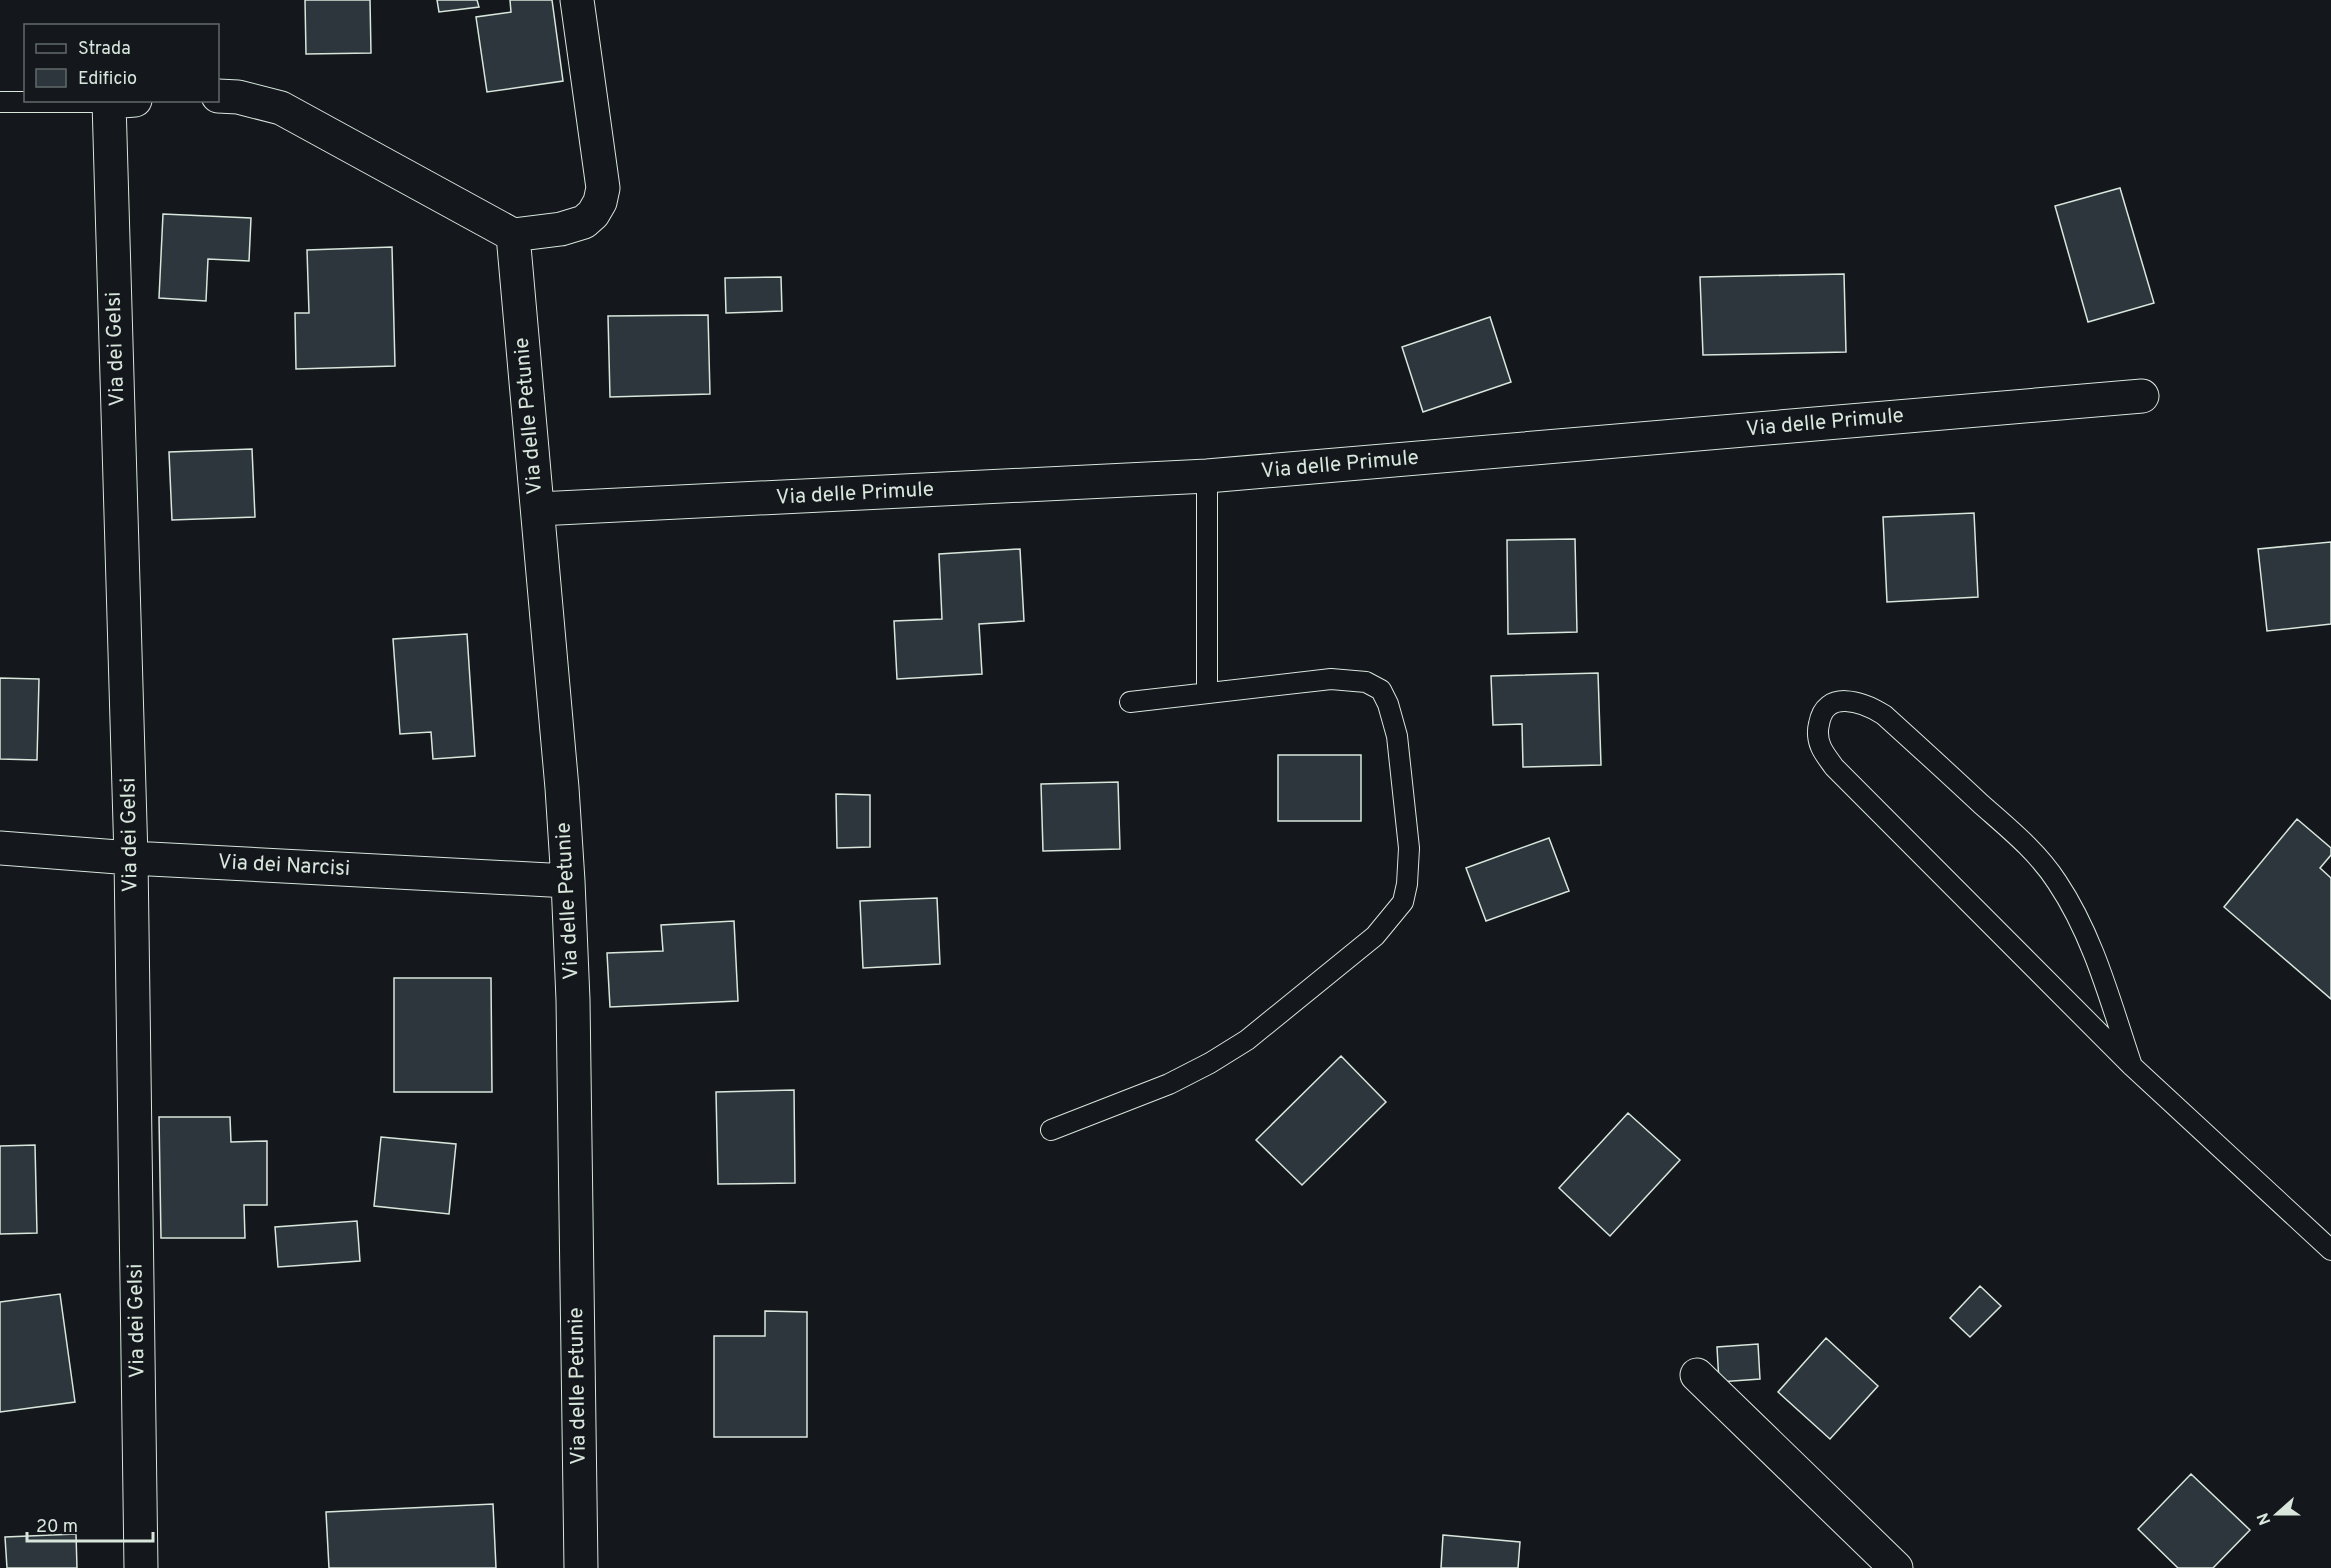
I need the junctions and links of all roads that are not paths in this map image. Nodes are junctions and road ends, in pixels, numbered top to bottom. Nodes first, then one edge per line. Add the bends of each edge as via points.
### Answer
1 (577, 0) edge
2 (219, 96) edge
3 (0, 102) edge
4 (24, 102) edge
5 (122, 102) edge
6 (513, 235) junction
7 (2142, 396) dead end
8 (1207, 476) junction
9 (538, 509) junction
10 (1207, 693) junction
11 (1131, 702) dead end
12 (0, 848) edge
13 (130, 858) junction
14 (568, 880) junction
15 (2132, 1066) junction
16 (1051, 1130) dead end
17 (2331, 1250) edge
18 (1697, 1375) dead end
19 (141, 1568) edge
20 (581, 1568) edge
21 (1896, 1568) edge

1 - 6 street via 602,173 600,202 584,222 571,227
2 - 6 street via 258,101 303,119
3 - 4 lane
5 - 13 street, Via dei Gelsi
6 - 9 street, Via delle Petunie
7 - 8 street, Via delle Primule
8 - 9 street, Via delle Primule
8 - 10 lane
9 - 14 street, Via delle Petunie
10 - 11 lane
10 - 16 lane via 1331,679 1366,682 1381,690 1397,736 1409,848 1403,902 1375,936 1230,1051 1169,1084
12 - 13 street, Via dei Narcisi
13 - 14 street, Via dei Narcisi
13 - 19 street, Via dei Gelsi
14 - 20 street, Via delle Petunie
15 - 15 lane via 2085,935 2048,868 1884,715 1856,702 1842,700 1826,706 1817,732 1834,767
15 - 17 lane
18 - 21 street

